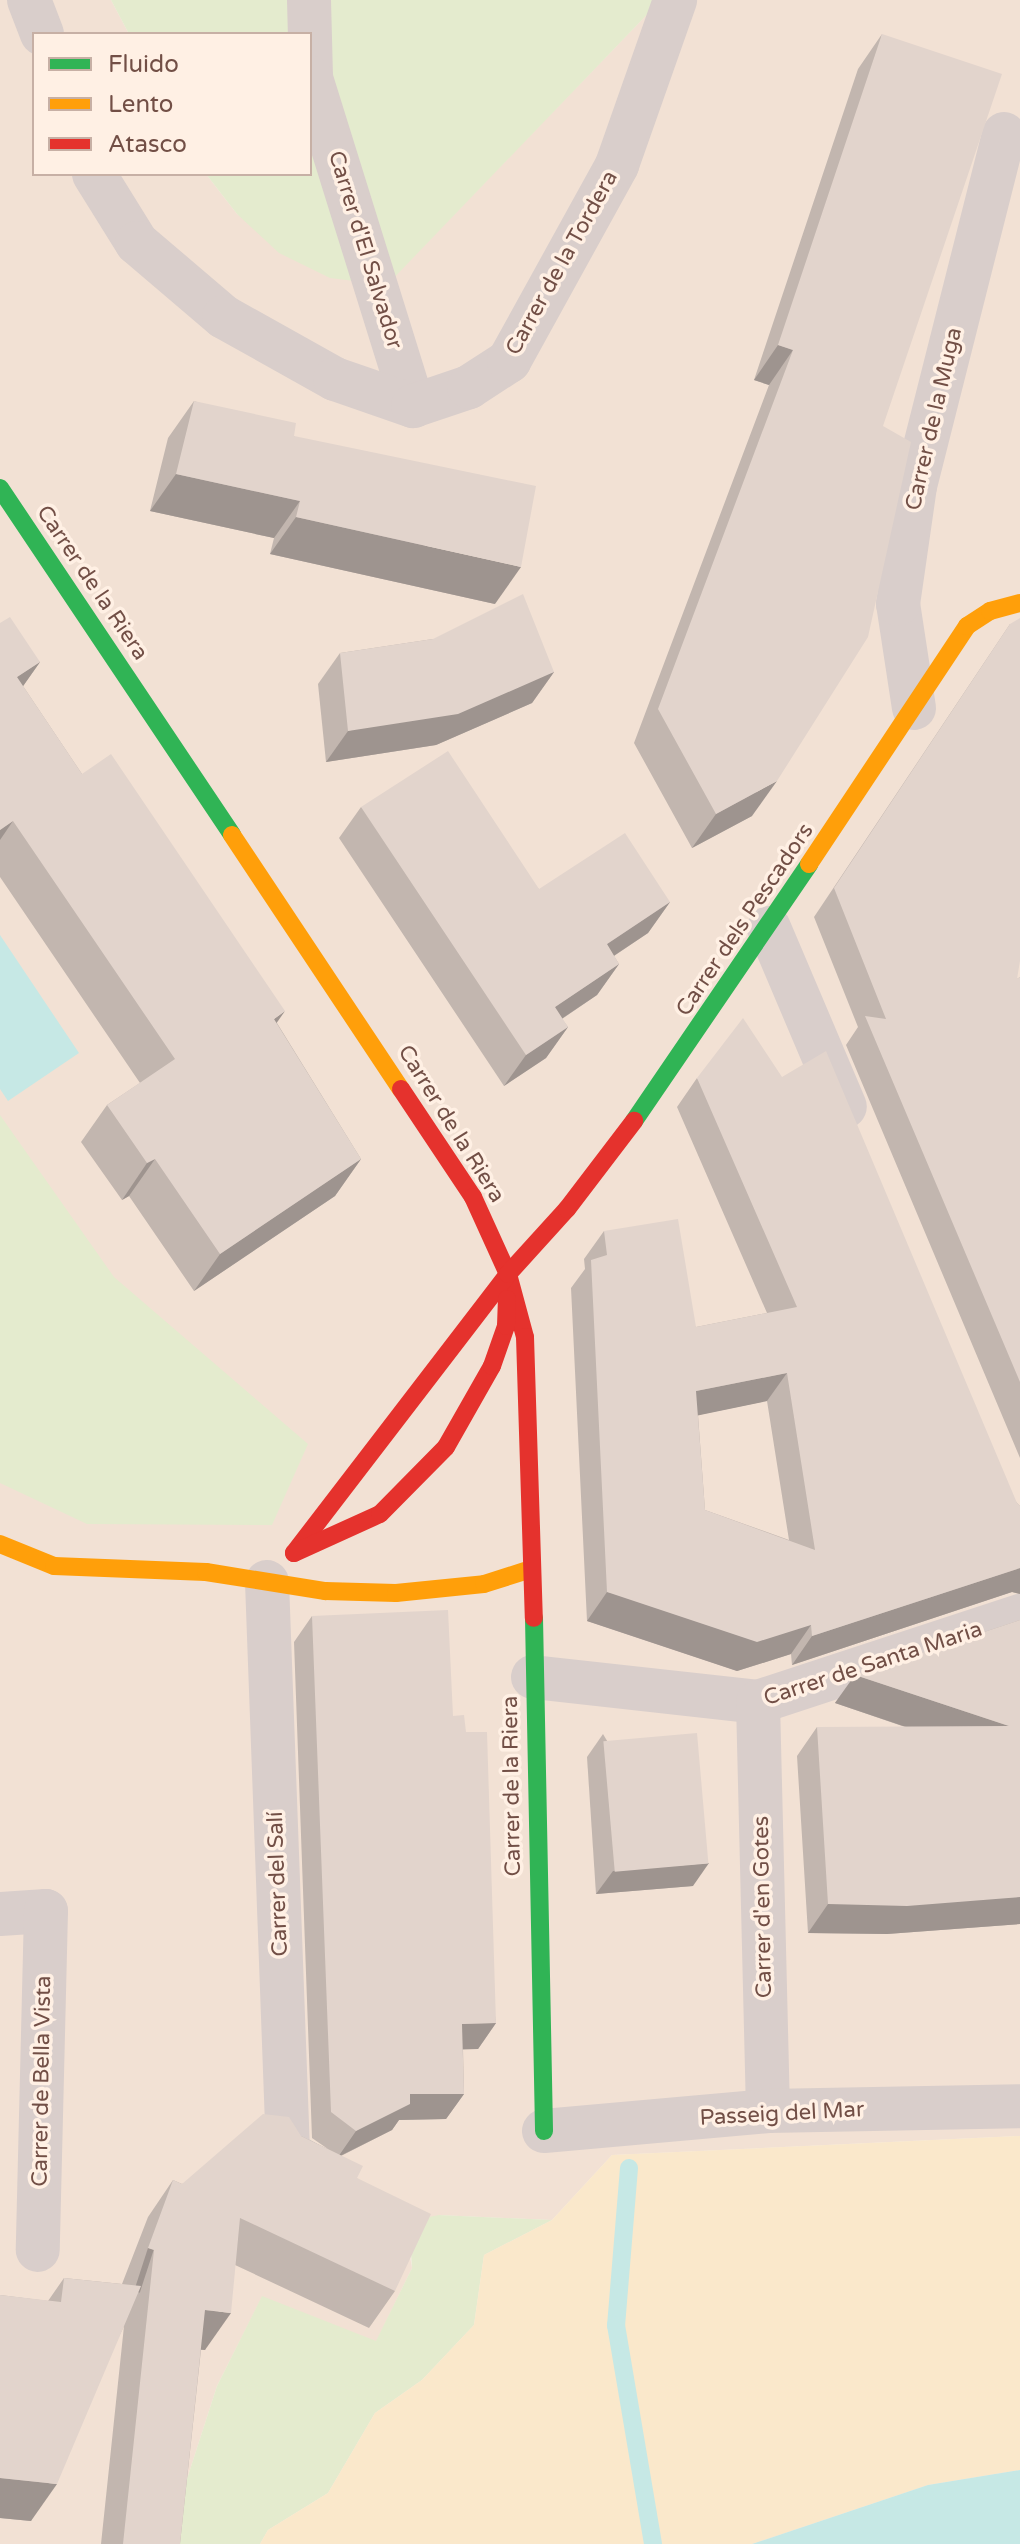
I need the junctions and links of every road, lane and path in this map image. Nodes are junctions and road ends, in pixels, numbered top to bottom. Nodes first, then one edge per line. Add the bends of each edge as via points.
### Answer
1 (29, 0) edge
2 (309, 0) edge
3 (675, 0) edge
4 (41, 32) edge
5 (310, 32) edge
6 (312, 81) edge
7 (1004, 134) dead end
8 (95, 176) edge
9 (413, 406) junction
10 (0, 488) edge
11 (1020, 603) edge
12 (914, 708) junction
13 (769, 928) junction
14 (861, 1147) edge
15 (508, 1274) junction
16 (0, 1544) edge
17 (276, 1563) junction
18 (531, 1569) junction
19 (1020, 1616) edge
20 (533, 1677) junction
21 (758, 1702) junction
22 (0, 1914) edge
23 (1020, 2106) edge
24 (768, 2111) junction
25 (544, 2131) joint
26 (317, 2170) edge
27 (38, 2250) dead end

1 - 4 street
2 - 5 street, Carrer d'El Salvador
3 - 9 street, Carrer de la Tordera via 617,165 509,361 469,387
6 - 9 street, Carrer d'El Salvador
7 - 12 street, Carrer de la Muga via 915,486 898,604
8 - 9 street via 137,243 224,317 335,379
10 - 15 street, Carrer de la Riera via 473,1197
11 - 12 street, Carrer dels Pescadors via 990,611 967,626
12 - 13 street, Carrer dels Pescadors
13 - 14 street
13 - 15 street, Carrer dels Pescadors via 660,1087 567,1209
15 - 17 street, Carrer dels Pescadors
15 - 17 street via 506,1326 492,1366 446,1447 380,1514
15 - 18 street, Carrer de la Riera via 525,1337
16 - 17 street via 54,1566 206,1572
17 - 18 street via 396,1593 484,1584
17 - 26 street, Carrer del Salí via 288,2152
18 - 20 street, Carrer de la Riera
19 - 21 street, Carrer de Santa Maria
20 - 21 street, Carrer de Santa Maria
20 - 25 street, Carrer de la Riera
21 - 24 street, Carrer d'en Gotes
22 - 27 street, Carrer de Bella Vista via 46,1911
23 - 24 street, Passeig del Mar
24 - 25 street, Passeig del Mar

